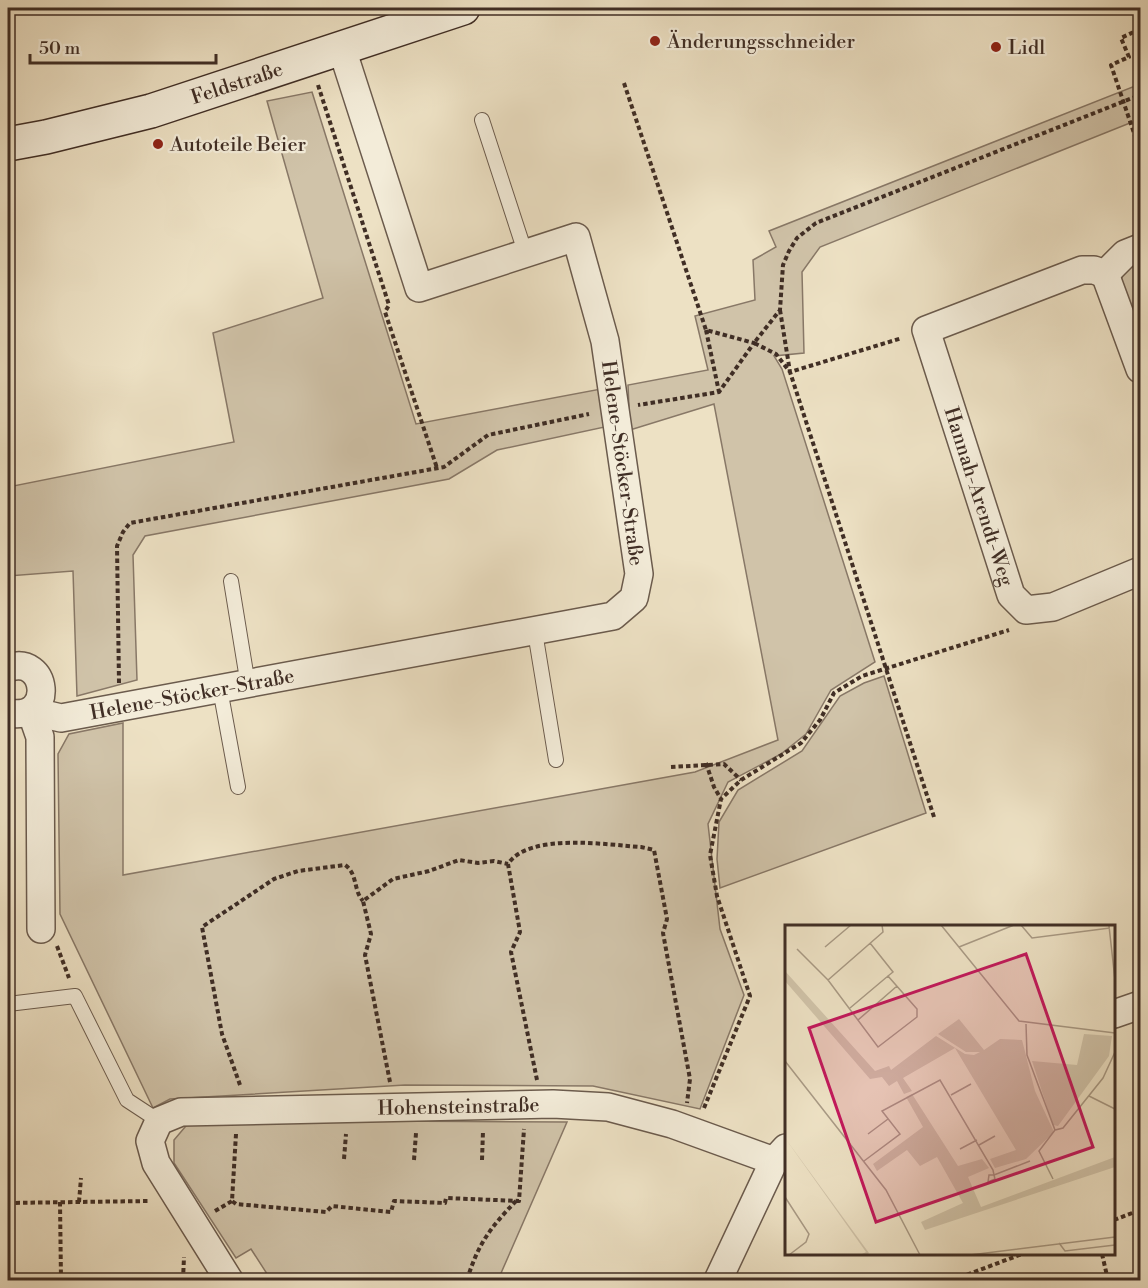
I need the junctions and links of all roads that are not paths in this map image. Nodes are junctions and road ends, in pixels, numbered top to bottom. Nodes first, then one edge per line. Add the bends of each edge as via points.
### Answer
1 (463, 8) edge
2 (342, 49) junction
3 (482, 120) dead end
4 (8, 144) edge
5 (1140, 248) edge
6 (525, 252) junction
7 (1105, 274) junction
8 (1140, 369) edge
9 (1140, 571) edge
10 (231, 582) dead end
11 (535, 632) junction
12 (8, 668) edge
13 (248, 685) junction
14 (220, 689) junction
15 (19, 712) edge
16 (556, 760) dead end
17 (238, 787) dead end
18 (41, 929) road end
19 (8, 1004) edge
20 (1140, 1005) edge
21 (1115, 1013) edge
22 (155, 1131) junction
23 (780, 1154) edge
24 (229, 1281) edge
25 (717, 1281) edge

1 - 2 main road, Feldstraße
2 - 4 main road, Feldstraße via 152,111
2 - 6 street, Helene-Stöcker-Straße via 419,288
3 - 6 lane
5 - 7 street via 1114,263
6 - 11 street, Helene-Stöcker-Straße via 576,237 605,341 639,574 634,598 613,616
7 - 8 street
7 - 9 street, Hannah-Arendt-Weg via 1082,270 926,330 1011,595 1026,610 1053,607
10 - 13 lane
11 - 13 street, Helene-Stöcker-Straße
11 - 16 lane
12 - 15 street via 28,668 38,676 42,688 40,701
13 - 14 street, Helene-Stöcker-Straße
14 - 15 street, Helene-Stöcker-Straße via 61,718
14 - 17 lane
15 - 18 street via 40,737
19 - 22 lane via 75,996 127,1100
20 - 21 street
22 - 23 street, Hohensteinstraße via 182,1112 608,1107
22 - 24 street via 156,1163
23 - 25 street

